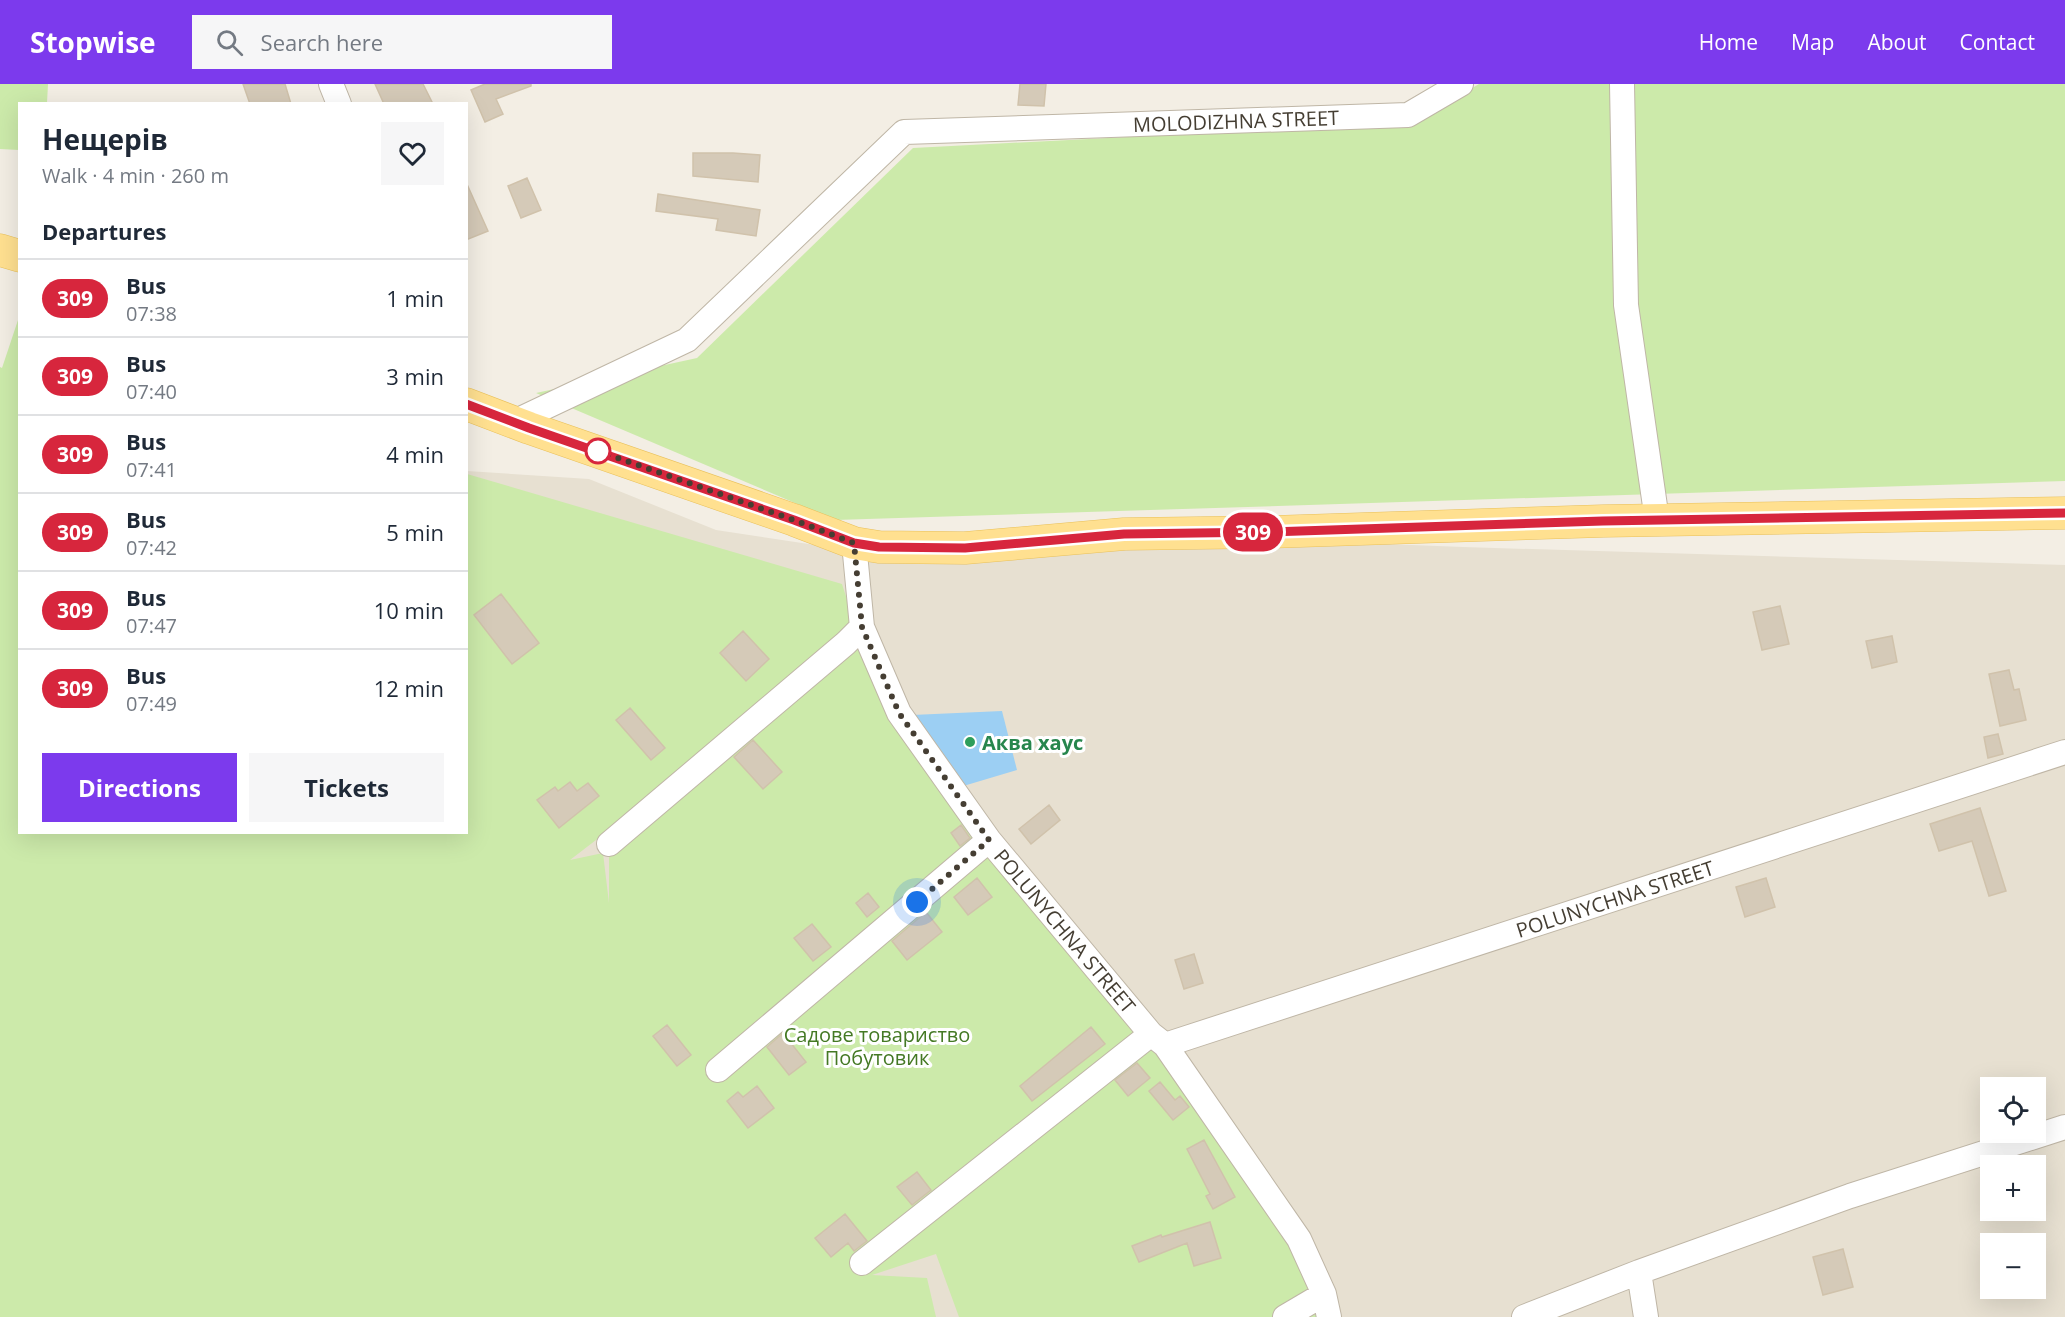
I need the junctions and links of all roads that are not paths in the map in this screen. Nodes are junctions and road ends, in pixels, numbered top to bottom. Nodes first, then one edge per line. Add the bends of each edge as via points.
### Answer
1 (331, 84) edge
2 (1461, 84) edge
3 (1622, 84) edge
4 (338, 102) edge
5 (0, 250) edge
6 (18, 255) edge
7 (468, 400) edge
8 (514, 422) junction
9 (2065, 513) edge
10 (1657, 520) junction
11 (854, 543) junction
12 (862, 627) junction
13 (2065, 752) edge
14 (989, 840) junction
15 (609, 844) dead end
16 (1158, 1040) junction
17 (718, 1070) dead end
18 (2065, 1127) edge
19 (862, 1263) dead end
20 (1639, 1272) junction
21 (1326, 1306) edge
22 (1285, 1317) edge
23 (1524, 1317) edge
24 (1646, 1317) edge

1 - 4 street
2 - 8 street, MOLODIZHNA STREET via 1408,115 904,132 687,340
3 - 10 street via 1626,305
5 - 6 main road
7 - 8 main road
8 - 11 main road
9 - 10 main road
10 - 11 main road via 1124,534 965,548
11 - 12 street, POLUNYCHNA STREET
12 - 14 street, POLUNYCHNA STREET via 899,713
12 - 15 street
13 - 16 street, POLUNYCHNA STREET
14 - 16 street, POLUNYCHNA STREET
14 - 17 street
16 - 19 street
16 - 21 street, POLUNYCHNA STREET via 1299,1239
18 - 20 street via 1850,1196
20 - 23 street
20 - 24 street
21 - 22 street

